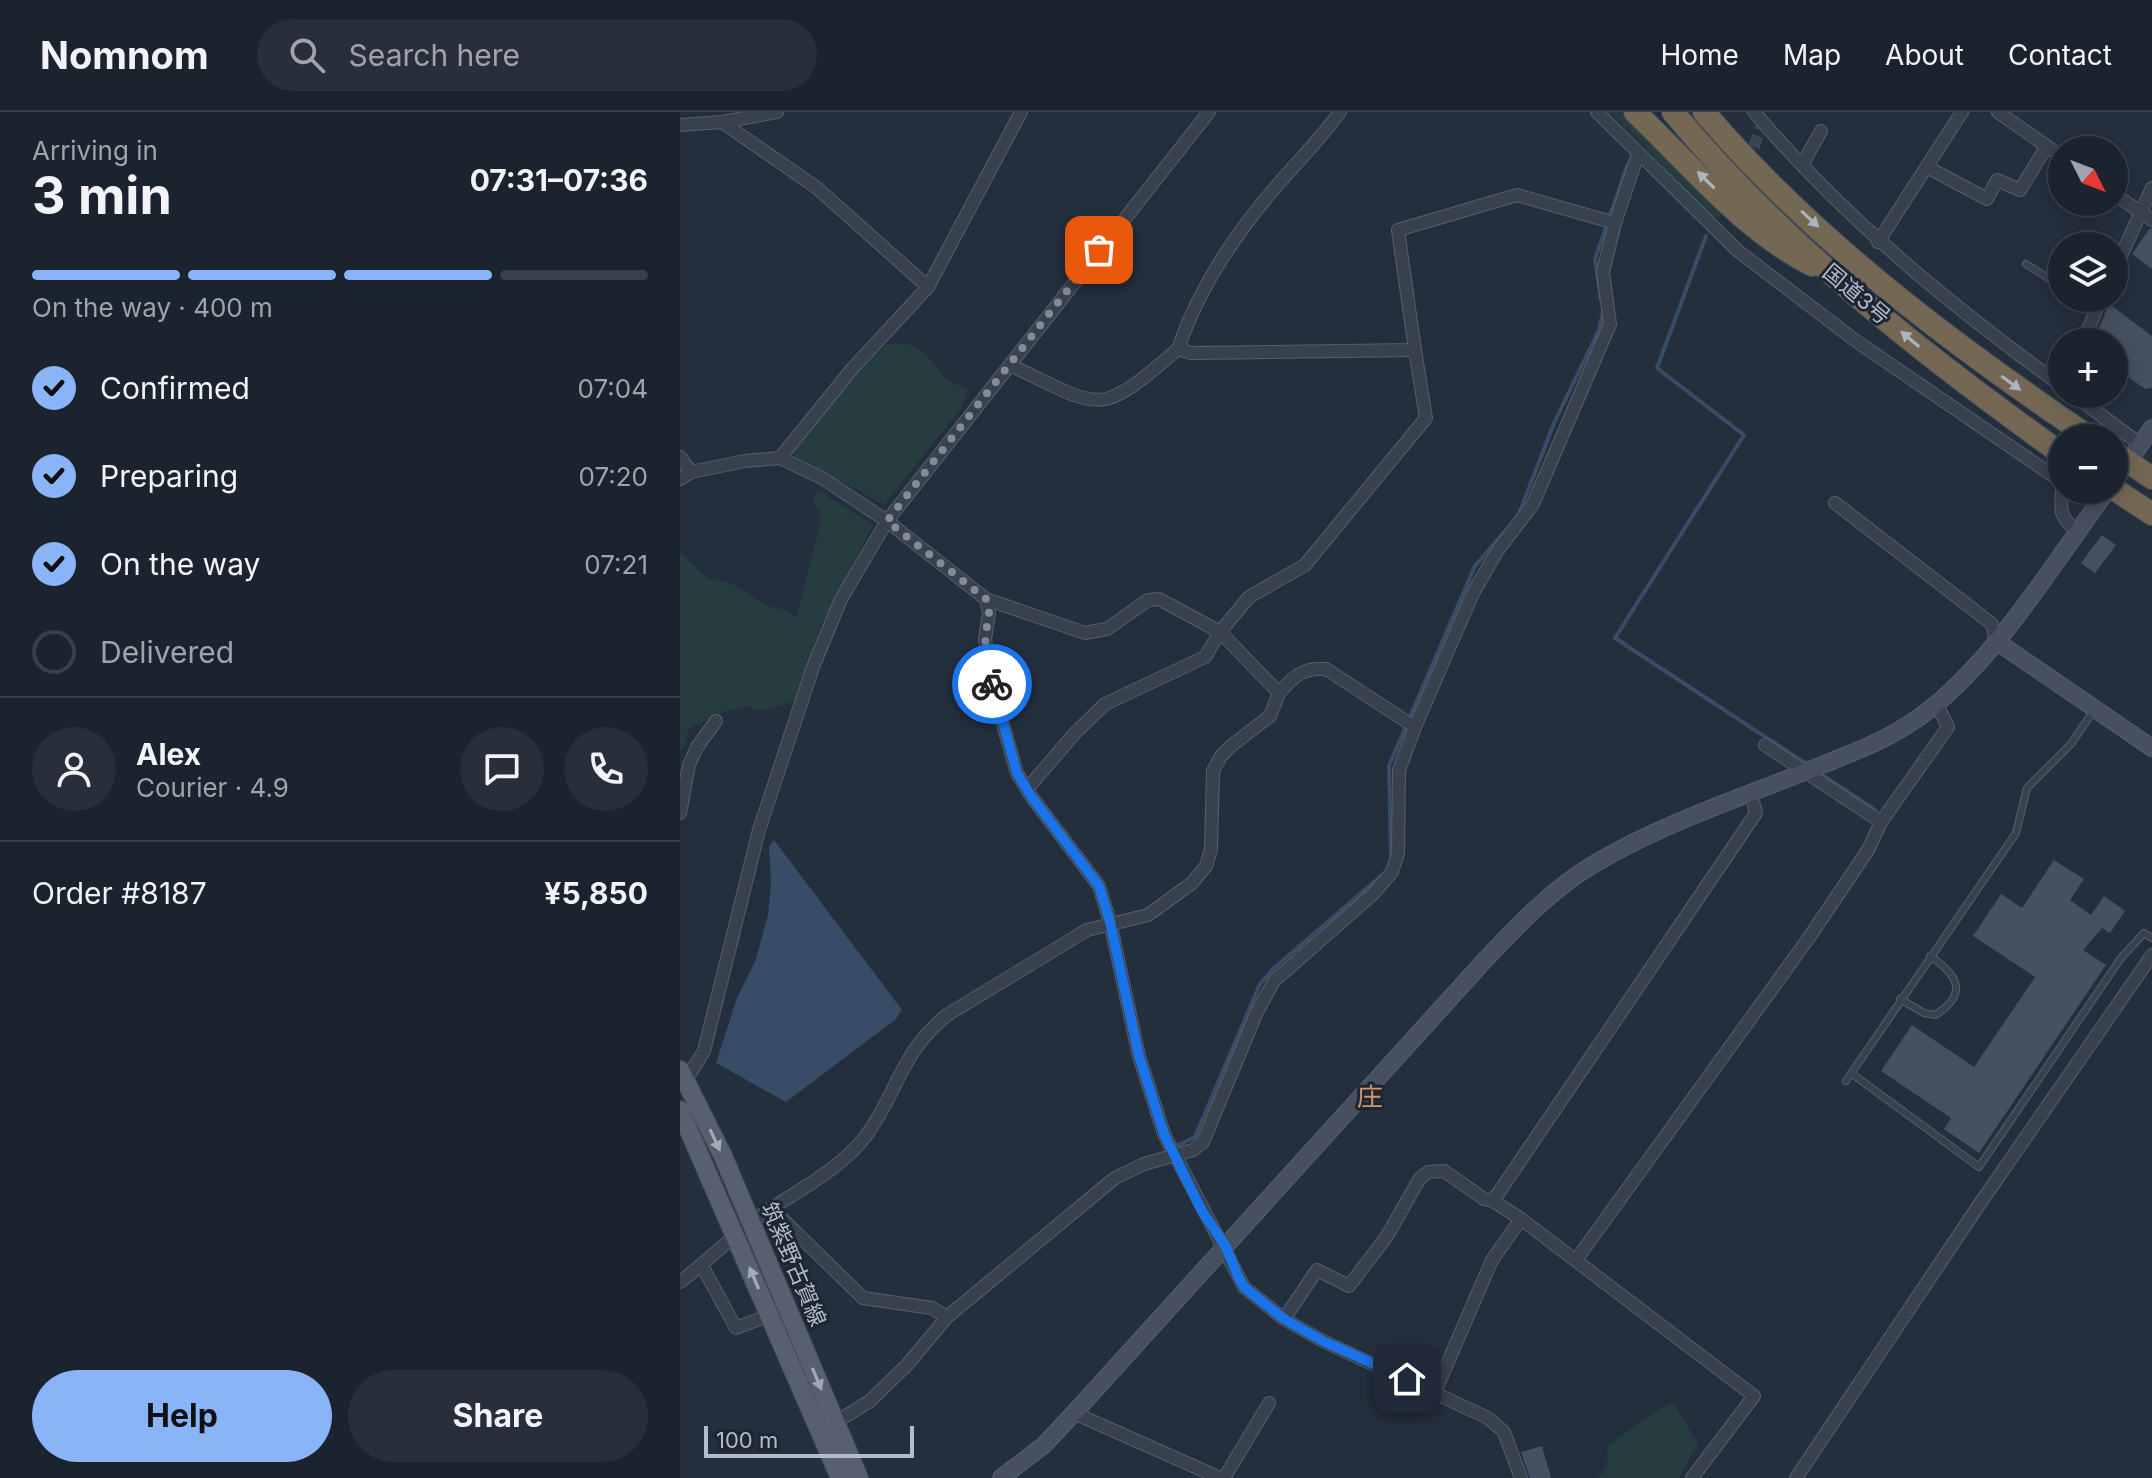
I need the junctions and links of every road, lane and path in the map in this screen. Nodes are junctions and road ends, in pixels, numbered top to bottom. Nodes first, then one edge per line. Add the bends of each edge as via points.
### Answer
1 (777, 112) edge
2 (1021, 112) edge
3 (1209, 112) edge
4 (1340, 112) edge
5 (1597, 112) edge
6 (1635, 112) edge
7 (1673, 112) edge
8 (1704, 112) edge
9 (1754, 112) edge
10 (1962, 112) edge
11 (1998, 112) edge
12 (1765, 117) edge
13 (722, 122) junction
14 (680, 125) edge
15 (1821, 131) dead end
16 (2047, 146) joint
17 (1638, 154) junction
18 (1802, 165) junction
19 (1927, 167) junction
20 (2152, 188) edge
21 (2128, 204) edge
22 (2147, 217) edge
23 (1615, 223) junction
24 (1878, 242) junction
25 (2128, 248) edge
26 (2026, 264) dead end
27 (1834, 276) junction
28 (2048, 278) edge
29 (928, 287) junction
30 (1178, 349) junction
31 (1415, 350) junction
32 (1010, 365) junction
33 (2048, 376) edge
34 (2085, 408) edge
35 (2071, 424) edge
36 (2100, 424) edge
37 (2152, 428) edge
38 (2048, 444) edge
39 (2128, 451) edge
40 (2128, 453) edge
41 (680, 457) edge
42 (780, 458) junction
43 (2048, 472) edge
44 (686, 476) edge
45 (2152, 478) edge
46 (2128, 498) edge
47 (1835, 503) dead end
48 (2061, 504) edge
49 (2097, 504) edge
50 (2152, 514) edge
51 (887, 521) junction
52 (2077, 531) junction
53 (986, 599) junction
54 (1220, 632) junction
55 (1996, 641) junction
56 (1279, 693) junction
57 (1937, 705) junction
58 (2094, 710) junction
59 (716, 721) dead end
60 (1415, 727) junction
61 (1765, 745) dead end
62 (2152, 748) edge
63 (1806, 771) junction
64 (1027, 789) junction
65 (1751, 794) junction
66 (680, 813) edge
67 (1881, 822) junction
68 (1110, 922) junction
69 (2152, 938) edge
70 (2152, 955) edge
71 (1930, 956) junction
72 (1900, 999) junction
73 (1851, 1073) junction
74 (682, 1080) edge
75 (1846, 1081) dead end
76 (680, 1110) edge
77 (1175, 1155) junction
78 (1493, 1201) junction
79 (771, 1208) junction
80 (1521, 1219) junction
81 (743, 1230) junction
82 (1226, 1247) junction
83 (1576, 1260) junction
84 (702, 1266) junction
85 (680, 1282) edge
86 (770, 1315) junction
87 (947, 1317) junction
88 (1284, 1319) junction
89 (1435, 1392) junction
90 (1269, 1403) dead end
91 (1074, 1413) junction
92 (836, 1422) junction
93 (840, 1478) edge
94 (859, 1478) edge
95 (1001, 1478) edge
96 (1222, 1478) edge
97 (1521, 1478) edge
98 (1692, 1478) edge
99 (1796, 1478) edge

1 - 13 street
2 - 29 street
3 - 32 street
4 - 30 street via 1277,184 1209,278
5 - 17 street
27 -> 6 highway via 1782,250
7 - 27 highway, 国道3号 via 1733,180
8 -> 35 highway, 国道3号 via 1847,254 1938,330
9 - 12 street
10 - 19 street
11 - 16 street
12 - 18 street
13 - 14 street
13 - 29 street via 817,188
15 - 18 street
16 - 19 street via 2020,190 1997,180 1987,199
17 - 23 street
17 - 43 street via 1738,251 1856,341
18 - 24 street
19 - 24 street
20 - 22 street
21 - 22 street
22 - 25 street
23 - 31 street via 1517,195 1398,230
23 - 60 street via 1603,272 1610,324 1533,504 1473,593
24 - 33 street via 1974,323
26 - 28 lane
38 -> 27 highway, 国道3号
29 - 42 street
30 - 31 street
30 - 32 street via 1122,395 1104,402 1085,400
31 - 54 street via 1426,418 1305,565 1249,597
32 - 51 street
34 - 36 street
37 - 39 street
40 - 45 highway
41 - 44 street
42 - 44 street
42 - 51 street via 822,478
46 - 50 highway
47 - 55 street via 1992,624
48 - 52 street via 2063,520
49 - 52 street
51 - 53 street
51 - 74 street via 841,599 813,667 759,830 704,1051
52 - 55 street
53 - 54 street via 1085,633 1107,629 1148,600 1159,599
53 - 64 street via 985,639 993,690 1017,773
54 - 56 street
54 - 64 street via 1205,657 1105,704
55 - 57 street
55 - 58 street
56 - 60 street via 1296,674 1326,669
56 - 68 street via 1270,716 1231,746 1213,771 1206,866 1148,915
57 - 63 street via 1874,743
57 - 67 street via 1948,727
58 - 62 street
58 - 71 lane via 2071,744 2027,788 2016,833
59 - 66 street via 689,765
60 - 77 street via 1399,770 1398,853 1392,872 1274,981 1203,1142
61 - 63 street
63 - 65 street
63 - 67 street
64 - 68 street via 1099,886
65 - 78 street via 1756,813
65 - 82 street via 1633,843 1546,899
67 - 83 street via 1808,939
68 - 77 street via 1139,1056
68 - 79 street via 1087,930 980,993 929,1030 900,1070 864,1138
69 - 73 lane via 2144,933 2121,958 1979,1167
70 - 99 street
71 - 72 lane
71 - 72 lane via 1954,976 1957,986 1948,1006 1935,1015
72 - 73 lane
73 - 75 lane
74 -> 81 main road, 筑紫野古賀線 via 723,1156
76 - 81 main road, 筑紫野古賀線
77 - 82 street
77 - 87 street via 1115,1178
78 - 80 street
78 - 88 street via 1444,1171 1428,1172 1349,1286 1317,1270
79 - 81 street
79 - 87 street via 863,1298 932,1308
80 - 83 street
80 - 89 street via 1492,1260
81 - 84 street
86 -> 81 main road, 筑紫野古賀線
81 -> 92 main road, 筑紫野古賀線
82 - 88 street via 1244,1287
82 - 91 street
83 - 98 street via 1754,1396
84 - 85 street
84 - 86 street via 736,1328
86 - 93 main road, 筑紫野古賀線
87 - 92 street via 870,1401
88 - 89 street
89 - 97 street via 1488,1418 1504,1432
90 - 96 street
91 - 95 street
91 - 96 street
92 - 94 main road, 筑紫野古賀線

